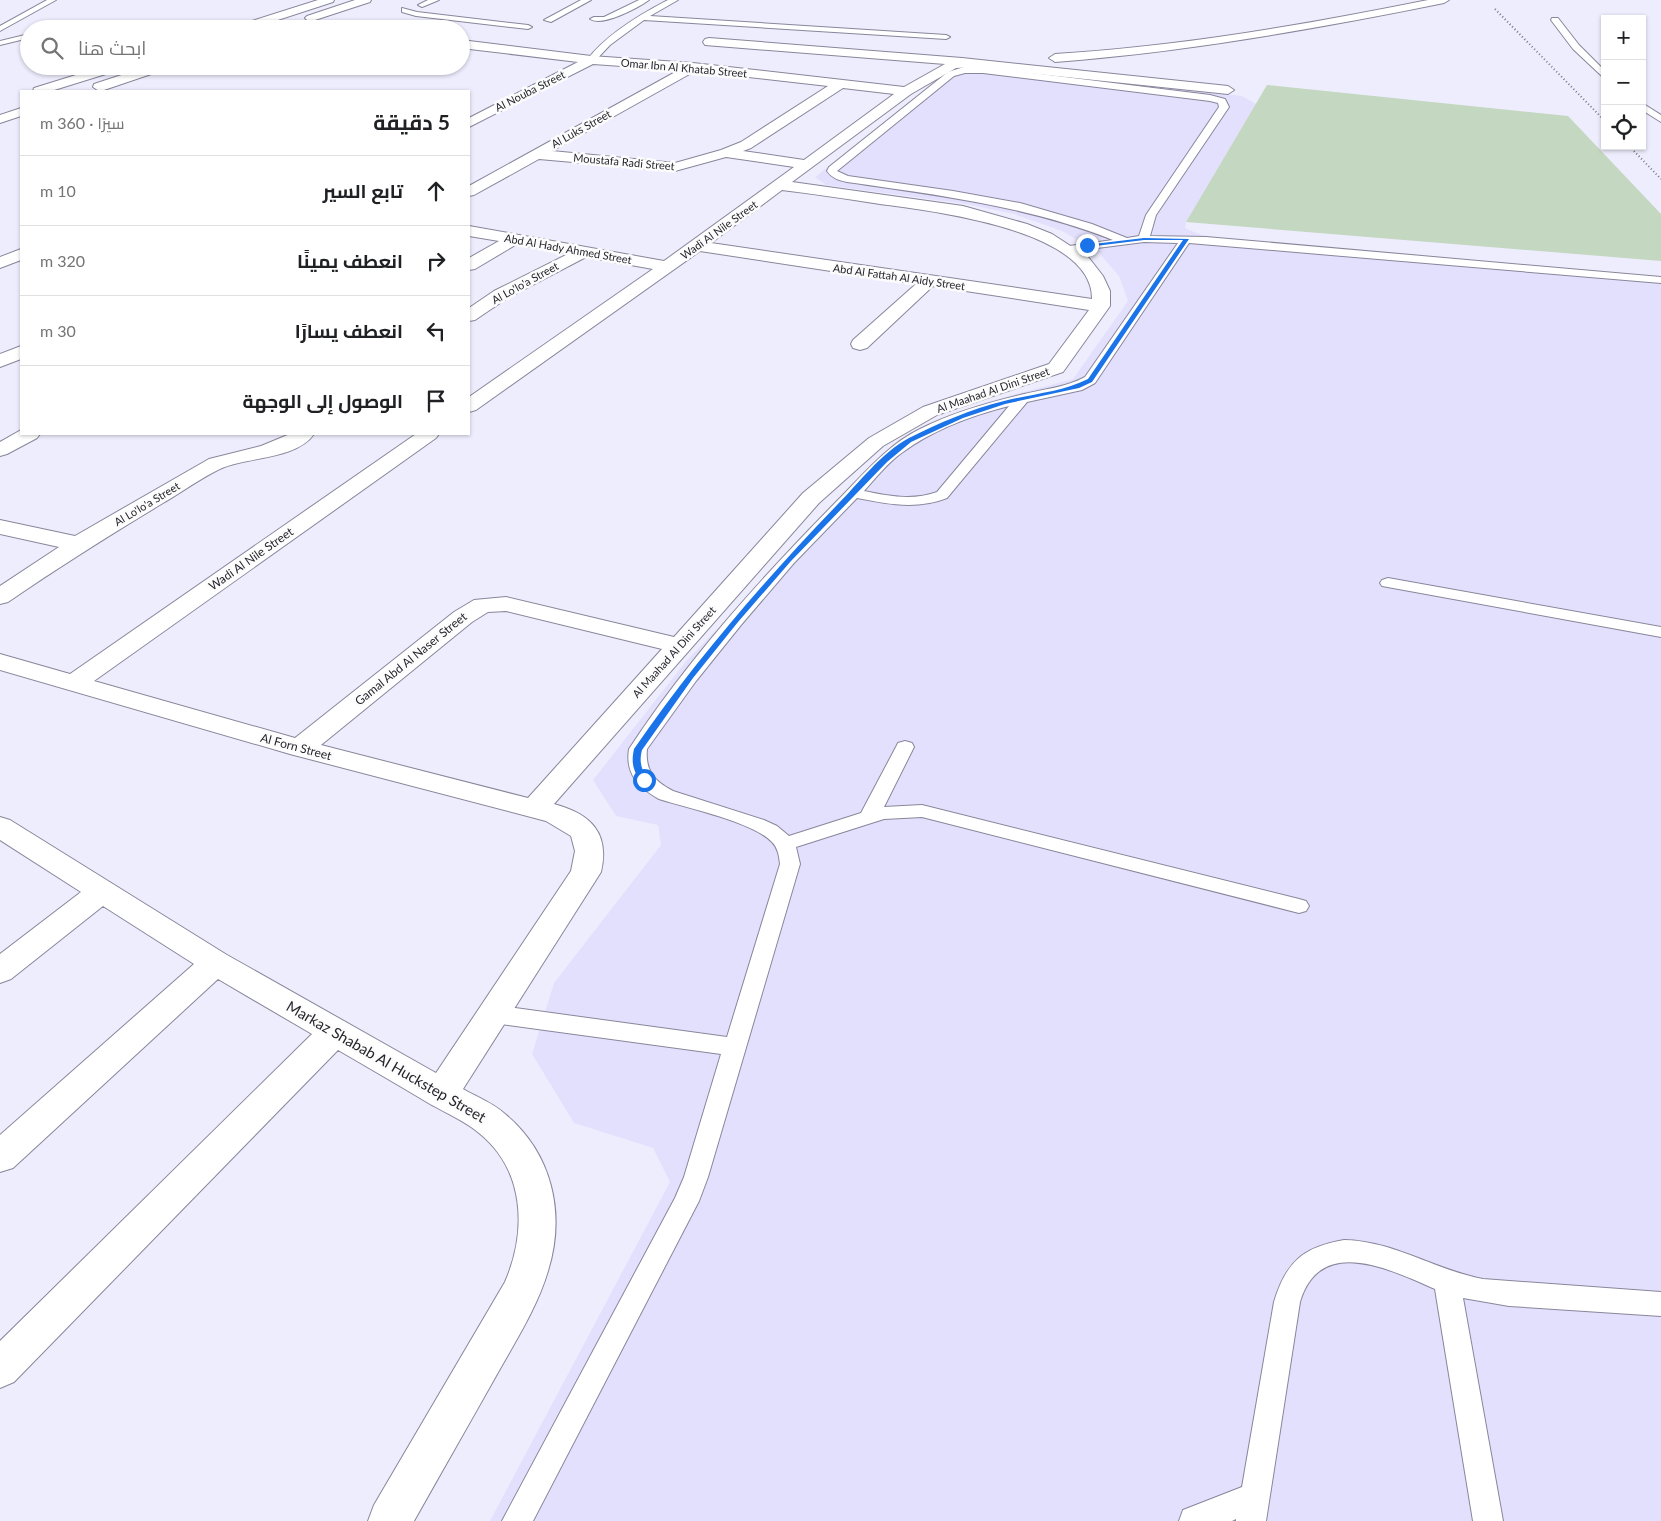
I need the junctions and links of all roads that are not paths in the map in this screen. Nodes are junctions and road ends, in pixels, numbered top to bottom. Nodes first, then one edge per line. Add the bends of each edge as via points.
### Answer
1 (52, 0) edge
2 (329, 0) edge
3 (366, 0) edge
4 (435, 0) edge
5 (587, 0) edge
6 (645, 0) edge
7 (1444, 0) edge
8 (671, 1) edge
9 (418, 2) edge
10 (405, 10) junction
11 (644, 18) junction
12 (594, 19) dead end
13 (266, 20) edge
14 (303, 20) edge
15 (468, 20) edge
16 (470, 20) edge
17 (548, 20) dead end
18 (1555, 20) dead end
19 (528, 27) dead end
20 (0, 29) edge
21 (946, 37) dead end
22 (20, 38) edge
23 (709, 42) dead end
24 (0, 43) edge
25 (470, 45) edge
26 (591, 60) junction
27 (972, 63) junction
28 (693, 67) junction
29 (1601, 72) edge
30 (90, 75) edge
31 (135, 75) edge
32 (840, 84) junction
33 (42, 90) edge
34 (89, 90) edge
35 (1228, 90) dead end
36 (906, 92) junction
37 (1646, 109) edge
38 (20, 112) edge
39 (0, 119) edge
40 (1661, 119) edge
41 (470, 122) edge
42 (726, 153) junction
43 (536, 154) junction
44 (807, 165) junction
45 (780, 185) junction
46 (470, 191) edge
47 (470, 231) edge
48 (1144, 239) junction
49 (1186, 239) junction
50 (513, 240) junction
51 (1123, 240) junction
52 (697, 246) junction
53 (1066, 249) junction
54 (582, 253) junction
55 (20, 254) edge
56 (0, 263) edge
57 (470, 264) edge
58 (668, 267) junction
59 (929, 281) junction
60 (1660, 284) edge
61 (477, 291) dead end
62 (500, 295) junction
63 (1101, 306) junction
64 (470, 315) edge
65 (860, 344) dead end
66 (20, 352) edge
67 (0, 361) edge
68 (1023, 398) junction
69 (470, 405) edge
70 (28, 435) edge
71 (260, 435) edge
72 (302, 435) edge
73 (428, 435) edge
74 (0, 450) edge
75 (216, 463) junction
76 (852, 493) junction
77 (0, 527) edge
78 (78, 544) junction
79 (1388, 583) dead end
80 (0, 597) edge
81 (1661, 632) edge
82 (680, 646) junction
83 (0, 662) edge
84 (72, 684) junction
85 (905, 747) dead end
86 (300, 748) junction
87 (535, 808) junction
88 (869, 817) junction
89 (3, 834) edge
90 (785, 844) junction
91 (101, 892) junction
92 (1299, 906) dead end
93 (216, 963) junction
94 (0, 971) edge
95 (493, 1014) junction
96 (335, 1032) junction
97 (736, 1047) junction
98 (440, 1094) junction
99 (0, 1157) edge
100 (1448, 1282) junction
101 (1661, 1304) edge
102 (0, 1369) edge
103 (1253, 1509) edge
104 (390, 1521) edge
105 (518, 1521) edge
106 (1194, 1521) edge
107 (1488, 1521) edge

1 - 20 lane
2 - 13 street
3 - 14 street
4 - 9 lane
5 - 17 lane
6 - 8 lane
6 - 12 lane via 605,19
7 - 27 street via 1306,28 1165,49
8 - 11 lane
9 - 10 lane via 423,7
9 - 10 lane via 396,7
10 - 15 lane
11 - 21 lane
11 - 26 lane via 606,44
16 - 19 lane
18 - 29 lane
22 - 24 lane
23 - 27 street
25 - 26 street, Omar Ibn Al Khatab Street
26 - 28 street, Omar Ibn Al Khatab Street
26 - 41 street, Al Nouba Street
27 - 35 street
27 - 36 street, Wadi Al Nile Street via 953,65
28 - 32 street, Omar Ibn Al Khatab Street
28 - 43 street, Al Luks Street
30 - 33 street
31 - 34 street
32 - 36 street, Omar Ibn Al Khatab Street
32 - 42 street, Moustafa Radi Street via 746,145
36 - 44 street, Wadi Al Nile Street
37 - 40 lane
38 - 39 street
42 - 43 street, Moustafa Radi Street via 668,167
42 - 44 street
43 - 46 street, Al Luks Street
44 - 45 street, Wadi Al Nile Street
45 - 52 street, Wadi Al Nile Street
45 - 53 street via 970,213 1021,227
47 - 50 street, Abd Al Hady Ahmed Street
48 - 49 lane
48 - 51 lane
48 - 51 lane via 1151,215 1224,107 1222,102 983,70 958,70 832,171 846,180 953,193 1022,206 1072,220
49 - 60 lane
49 - 68 lane via 1094,377 1077,387
50 - 54 street, Abd Al Hady Ahmed Street
50 - 57 street
51 - 53 lane
52 - 58 street, Wadi Al Nile Street
52 - 59 street, Abd Al Fattah Al Aidy Street
53 - 63 street via 1094,276 1101,291
54 - 58 street, Abd Al Hady Ahmed Street
54 - 62 street, Al Lo'lo'a Street
55 - 56 street
58 - 69 street, Wadi Al Nile Street
59 - 63 street, Abd Al Fattah Al Aidy Street
59 - 65 street
61 - 62 street
62 - 64 street, Al Lo'lo'a Street
63 - 82 street, Al Maahad Al Dini Street via 1056,368 930,411 876,442 811,498
66 - 67 street
68 - 76 lane via 968,414 916,436 896,450
68 - 76 lane via 942,495 929,501 906,502
70 - 74 street
71 - 75 street
72 - 75 street, Al Lo'lo'a Street via 266,452
73 - 84 street, Wadi Al Nile Street
75 - 78 street, Al Lo'lo'a Street
76 - 90 lane via 735,620 643,739 635,760 644,780 653,788 767,828
77 - 78 street
78 - 80 street, Al Lo'lo'a Street
79 - 81 lane
82 - 86 street, Gamal Abd Al Naser Street via 506,604 483,605 463,617
82 - 87 street, Al Maahad Al Dini Street
83 - 84 street, Al Forn Street
84 - 86 street, Al Forn Street
85 - 88 lane
86 - 87 street, Al Forn Street
87 - 95 street, Al Forn Street via 575,823 587,837 591,854 586,872
88 - 90 lane
88 - 92 lane via 895,811 937,814
89 - 91 street, Markaz Shabab Al Huckstep Street
90 - 97 lane via 789,854 788,874
91 - 93 street, Markaz Shabab Al Huckstep Street
91 - 94 street
93 - 96 street, Markaz Shabab Al Huckstep Street
93 - 99 street
95 - 97 lane
95 - 98 street
96 - 98 street, Markaz Shabab Al Huckstep Street
96 - 102 street
97 - 105 lane via 705,1152 686,1201
98 - 104 street, Markaz Shabab Al Huckstep Street via 491,1122 513,1144 528,1171 537,1201 538,1235 530,1270 514,1306
100 - 101 lane via 1493,1293
100 - 103 lane via 1402,1261 1352,1252 1330,1254 1314,1260 1300,1271 1287,1302
100 - 107 lane
103 - 106 lane

